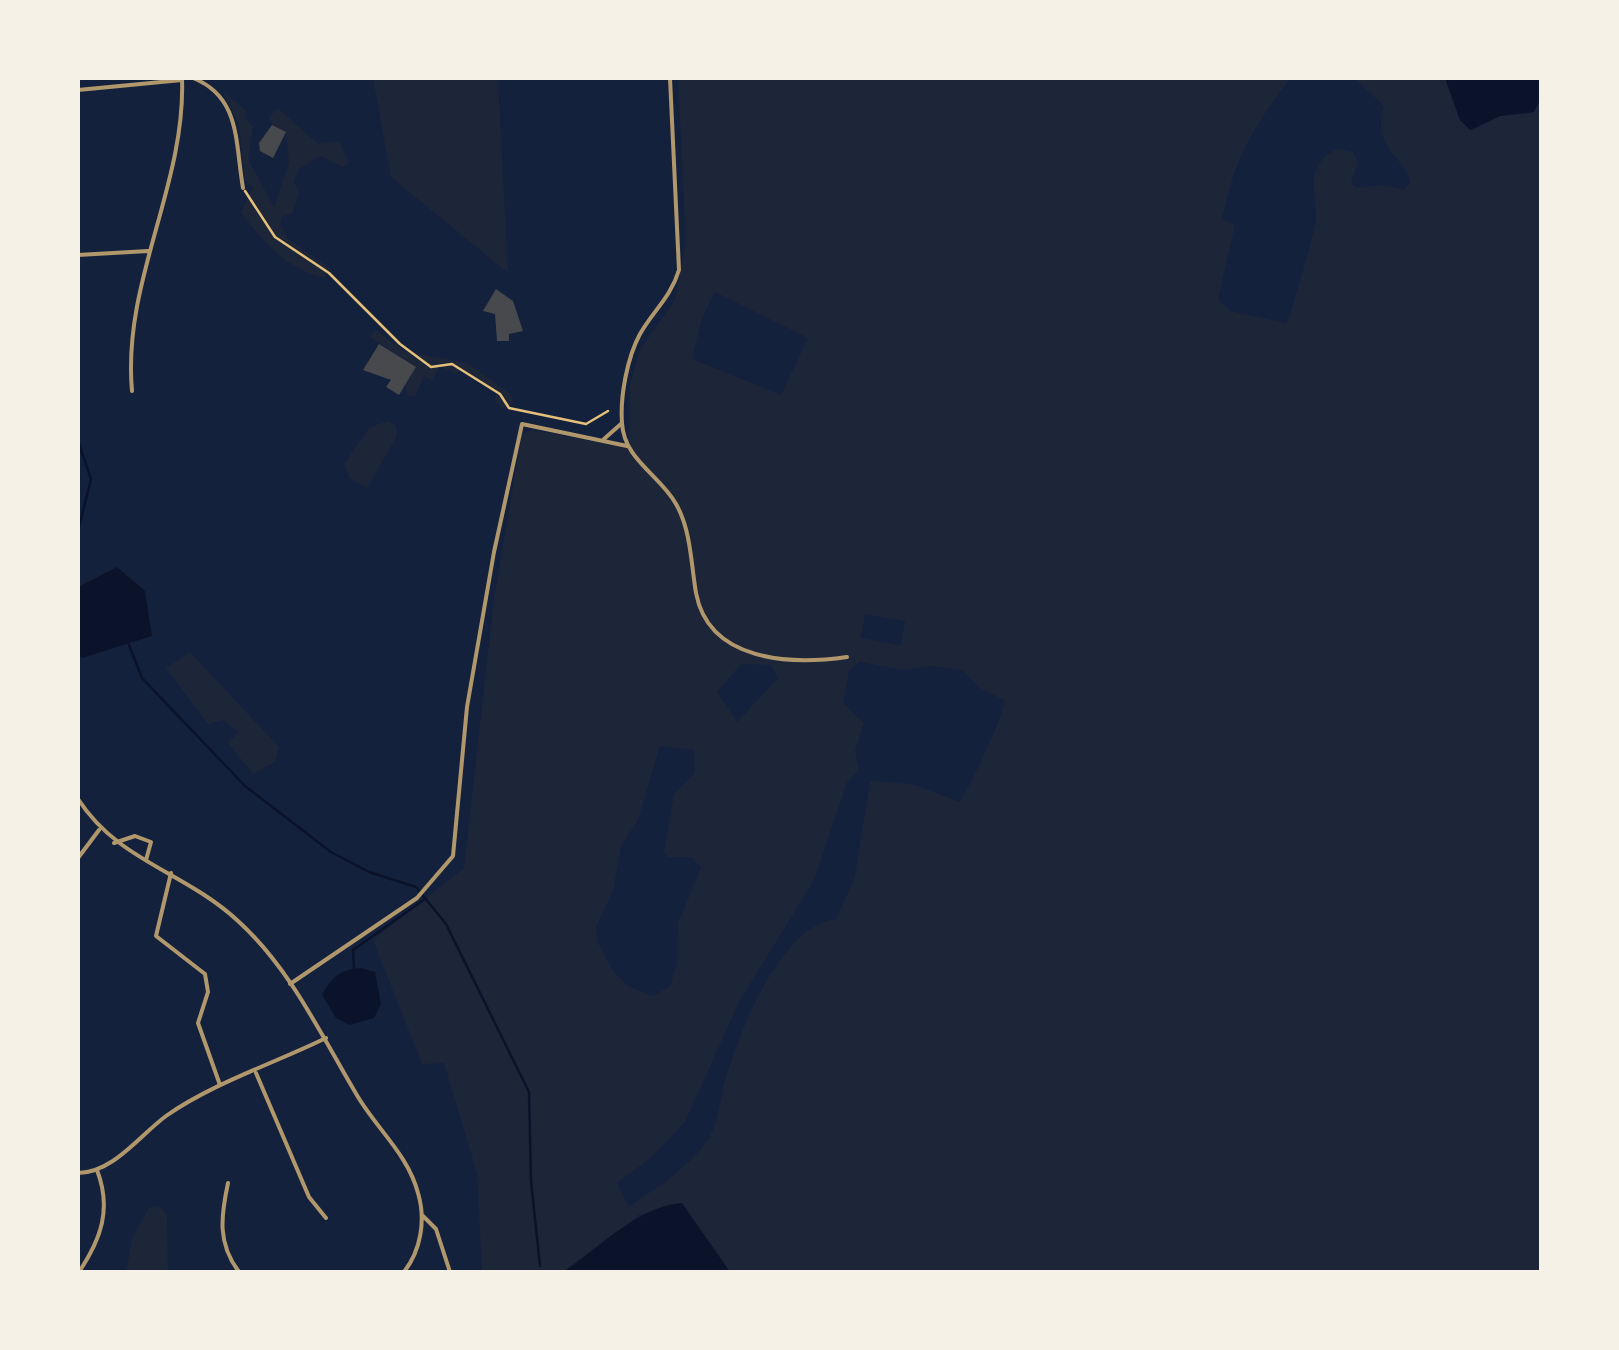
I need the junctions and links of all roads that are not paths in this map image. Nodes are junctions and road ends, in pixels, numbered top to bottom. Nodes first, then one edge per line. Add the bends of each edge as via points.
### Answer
1 (182, 78) edge
2 (193, 78) edge
3 (670, 78) edge
4 (78, 90) edge
5 (242, 188) road end
6 (150, 251) junction
7 (78, 255) edge
8 (132, 391) dead end
9 (622, 422) junction
10 (603, 440) junction
11 (628, 446) junction
12 (847, 658) dead end
13 (78, 799) edge
14 (99, 830) junction
15 (114, 843) junction
16 (78, 858) edge
17 (146, 860) junction
18 (171, 873) junction
19 (290, 984) junction
20 (326, 1038) junction
21 (256, 1073) junction
22 (221, 1086) junction
23 (97, 1170) junction
24 (78, 1173) edge
25 (228, 1183) dead end
26 (422, 1215) junction
27 (326, 1218) dead end
28 (79, 1272) edge
29 (238, 1272) edge
30 (404, 1272) edge
31 (450, 1272) edge

1 - 4 street
1 - 6 street via 181,123
2 - 5 street via 224,98 235,120
3 - 9 street via 678,270 668,298 632,351
6 - 7 street
6 - 8 street via 135,309
9 - 10 street
9 - 11 street
10 - 11 street
10 - 19 street via 522,424 519,432 468,708 454,856 417,898
11 - 12 street via 678,508 697,598 725,642 784,660
13 - 14 street
14 - 15 street
14 - 16 street
15 - 17 street
15 - 17 street via 135,836 151,842
17 - 18 street
18 - 19 street via 240,923
18 - 22 street via 156,936 205,974 208,992 198,1023
19 - 20 street
20 - 21 street
20 - 26 street via 402,1156
21 - 22 street
21 - 27 street via 309,1198
22 - 23 street via 164,1117
23 - 24 street
23 - 28 street via 104,1220
25 - 29 street via 222,1240
26 - 30 street via 416,1252
26 - 31 street via 436,1229

